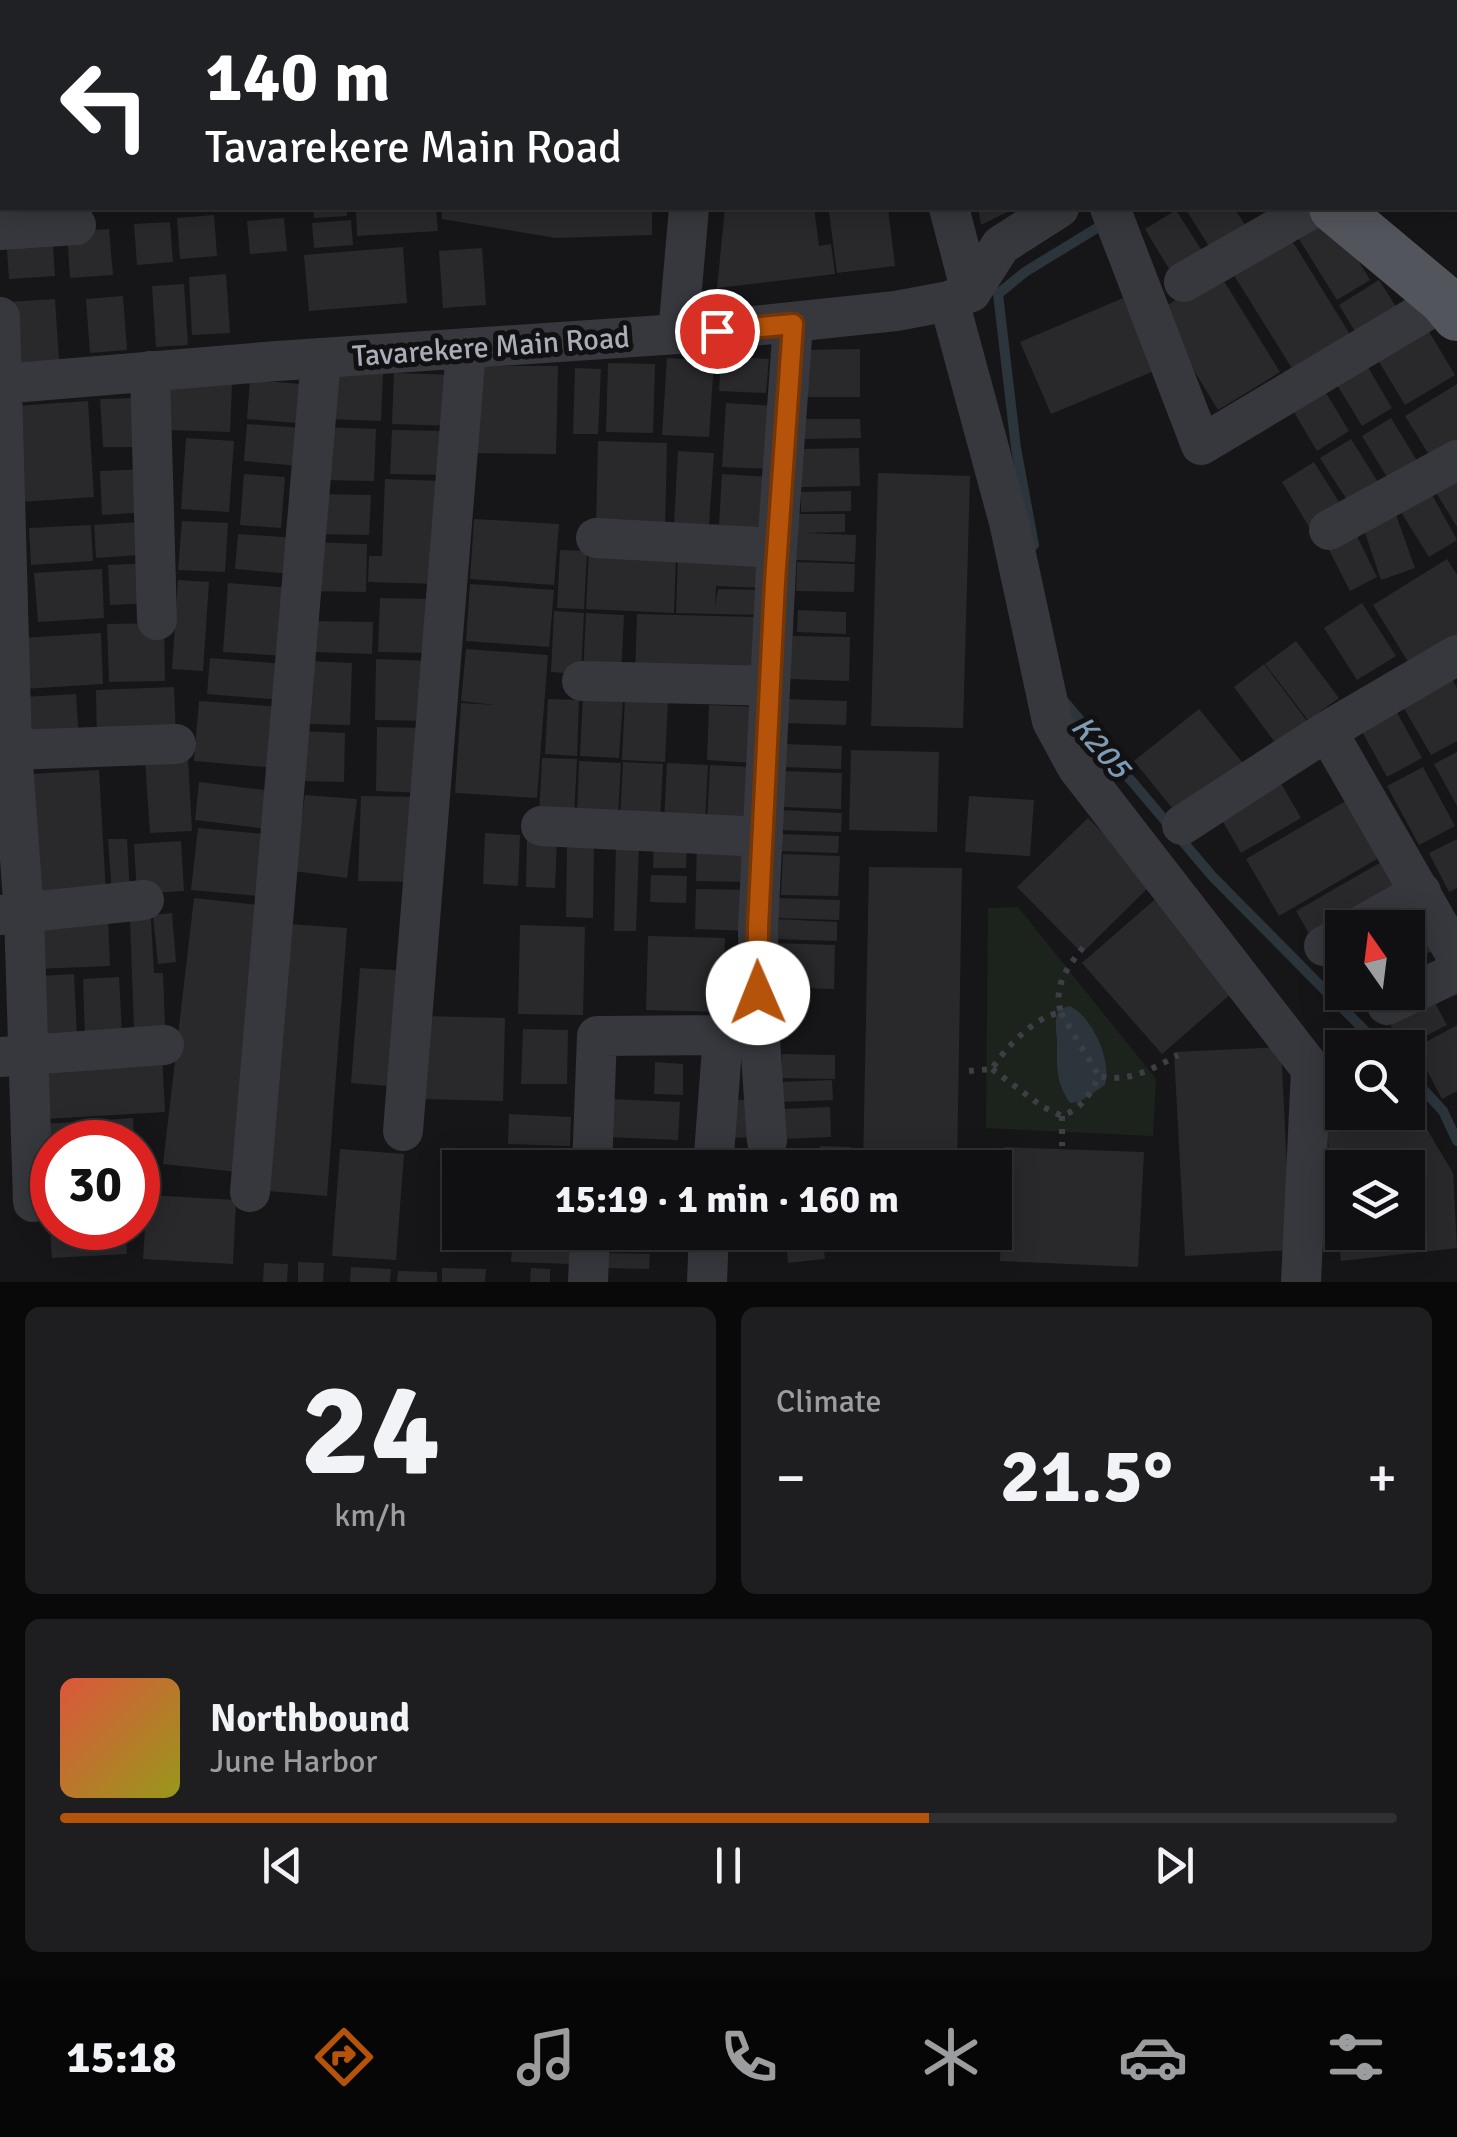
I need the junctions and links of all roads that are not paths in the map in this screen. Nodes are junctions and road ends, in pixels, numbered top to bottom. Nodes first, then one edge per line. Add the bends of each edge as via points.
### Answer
1 (689, 210) edge
2 (949, 210) edge
3 (1057, 210) edge
4 (1111, 210) edge
5 (1310, 210) edge
6 (1336, 210) edge
7 (76, 225) dead end
8 (0, 230) edge
9 (1184, 282) dead end
10 (965, 294) junction
11 (1453, 307) edge
12 (0, 317) edge
13 (793, 324) junction
14 (678, 334) junction
15 (466, 350) junction
16 (321, 358) junction
17 (150, 371) junction
18 (2, 384) edge
19 (1457, 460) edge
20 (1329, 530) dead end
21 (596, 538) dead end
22 (777, 548) junction
23 (4, 569) edge
24 (156, 620) dead end
25 (1457, 654) edge
26 (582, 680) dead end
27 (770, 686) junction
28 (1327, 731) junction
29 (176, 744) dead end
30 (6, 749) edge
31 (1182, 824) dead end
32 (540, 826) dead end
33 (763, 837) junction
34 (1421, 892) junction
35 (144, 900) dead end
36 (1388, 910) edge
37 (12, 914) edge
38 (1457, 957) edge
39 (1457, 972) edge
40 (1425, 987) edge
41 (741, 1030) junction
42 (164, 1046) dead end
43 (13, 1056) edge
44 (403, 1131) dead end
45 (767, 1140) dead end
46 (593, 1150) edge
47 (716, 1150) edge
48 (30, 1180) edge
49 (250, 1192) dead end
50 (589, 1250) edge
51 (708, 1250) edge
52 (588, 1282) edge
53 (707, 1282) edge
54 (1300, 1282) edge

1 - 14 street
2 - 10 street
3 - 10 street via 1001,245
4 - 11 street via 1201,445
5 - 9 street
6 - 11 main road
7 - 8 street
10 - 13 street, Tavarekere Main Road
10 - 54 street via 1052,721 1077,767 1311,1069
12 - 18 street
13 - 14 street, Tavarekere Main Road
13 - 22 street
14 - 15 street, Tavarekere Main Road
15 - 16 street, Tavarekere Main Road
15 - 44 street
16 - 17 street, Tavarekere Main Road
16 - 49 street
17 - 18 street, Tavarekere Main Road
17 - 24 street
18 - 23 street
19 - 20 street
21 - 22 street
22 - 27 street
23 - 30 street
25 - 28 street
26 - 27 street
27 - 33 street
28 - 31 street
28 - 34 street
29 - 30 street
30 - 37 street
32 - 33 street
33 - 41 street via 758,927
34 - 36 street
34 - 38 street
35 - 37 street
37 - 43 street
39 - 40 street
41 - 45 street
41 - 46 street via 597,1036
41 - 47 street
42 - 43 street
43 - 48 street
50 - 52 street
51 - 53 street

